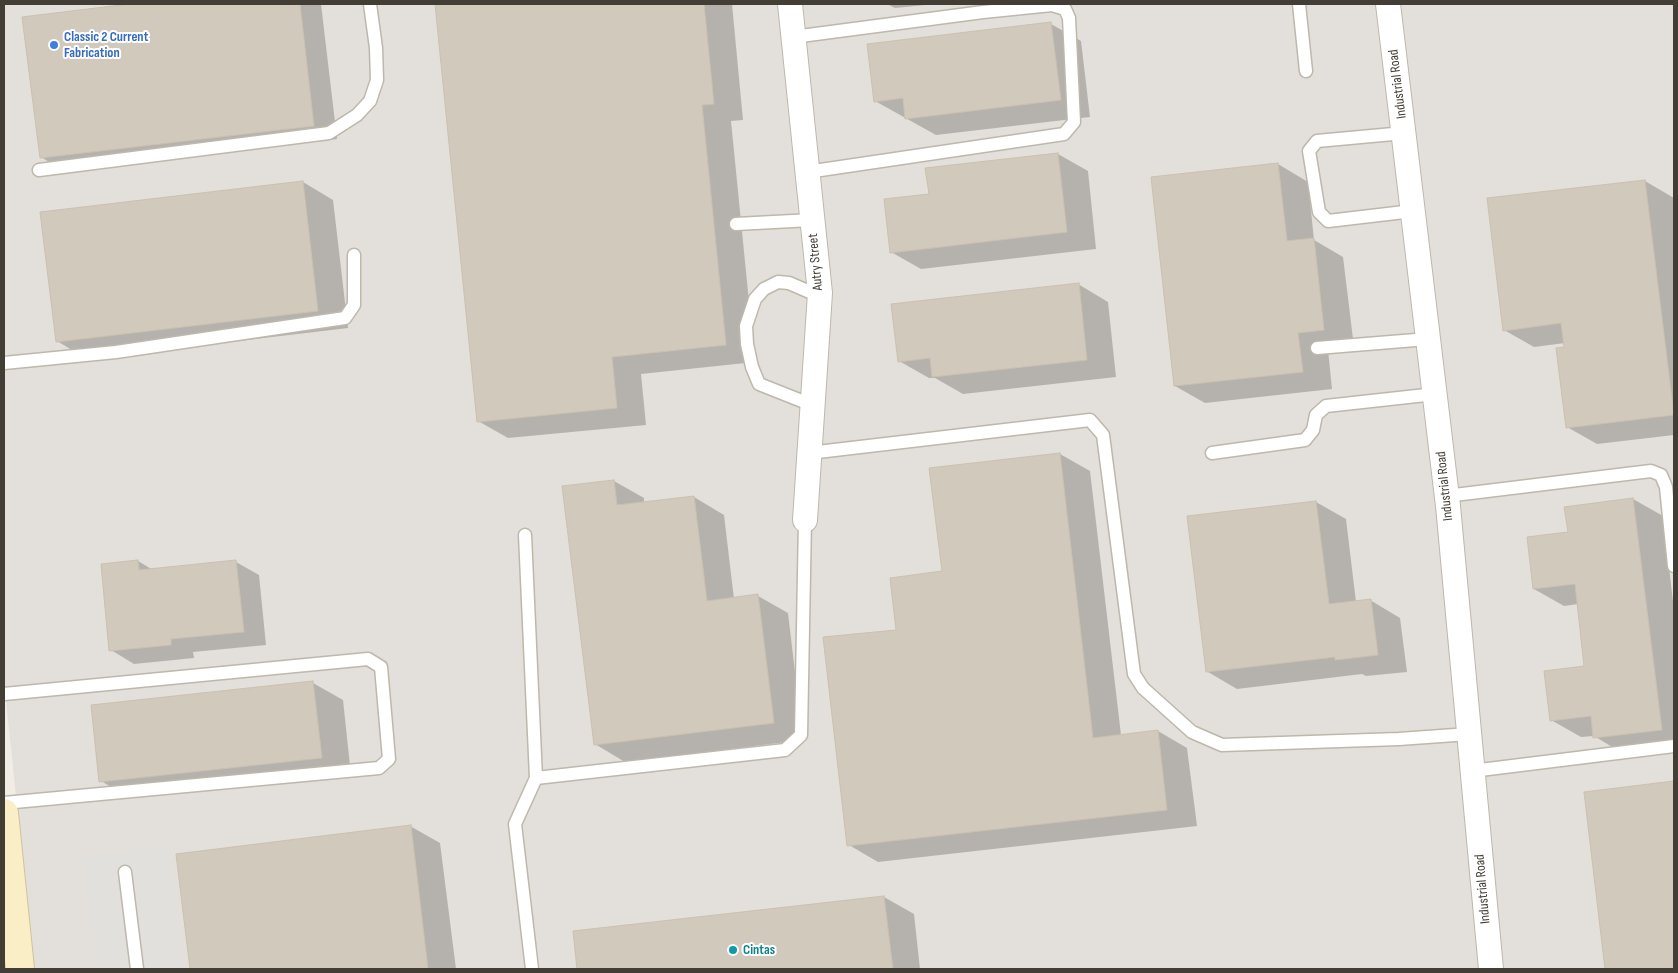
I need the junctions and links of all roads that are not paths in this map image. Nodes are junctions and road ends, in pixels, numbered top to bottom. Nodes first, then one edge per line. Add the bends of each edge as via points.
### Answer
1 (370, 4) edge
2 (790, 4) edge
3 (1299, 4) edge
4 (1388, 4) edge
5 (793, 37) junction
6 (1306, 71) dead end
7 (1404, 133) junction
8 (39, 170) dead end
9 (807, 172) junction
10 (1413, 210) junction
11 (812, 220) junction
12 (736, 224) dead end
13 (354, 255) dead end
14 (819, 296) junction
15 (1428, 339) junction
16 (1317, 348) dead end
17 (4, 364) edge
18 (1435, 394) junction
19 (812, 405) junction
20 (1212, 453) dead end
21 (809, 454) junction
22 (1446, 496) junction
23 (805, 520) joint
24 (525, 535) dead end
25 (1674, 566) edge
26 (4, 694) edge
27 (1469, 734) junction
28 (1674, 746) edge
29 (1472, 771) junction
30 (536, 778) junction
31 (4, 803) edge
32 (4, 813) edge
33 (125, 872) dead end
34 (20, 969) edge
35 (137, 969) edge
36 (532, 969) edge
37 (1491, 969) edge

1 - 8 lane via 377,80 370,101 357,115 329,133
2 - 5 street, Autry Street
3 - 6 lane
4 - 7 street, Industrial Road
5 - 9 street, Autry Street
5 - 9 lane via 1052,5 1065,9 1069,18 1074,122 1064,134
7 - 10 street, Industrial Road
7 - 10 lane via 1317,141 1308,151 1319,212 1328,221
9 - 11 street, Autry Street
10 - 15 street, Industrial Road
11 - 12 lane
11 - 14 street, Autry Street
13 - 17 lane via 354,305 345,318 116,352
14 - 19 street, Autry Street
14 - 19 lane via 789,283 778,282 764,289 755,299 746,326 752,367 759,384
15 - 16 lane
15 - 18 street, Industrial Road
18 - 20 lane via 1326,406 1316,415 1313,430 1305,440
18 - 22 street, Industrial Road
19 - 21 street, Autry Street
21 - 23 street, Autry Street
21 - 27 lane via 1090,420 1103,435 1134,674 1143,688 1192,732 1222,745
22 - 25 lane via 1651,471 1661,475 1666,487
22 - 27 street, Industrial Road
23 - 30 lane via 801,735 785,750
24 - 30 lane
26 - 31 lane via 368,659 381,667 389,759 379,768
27 - 29 street, Industrial Road
28 - 29 lane
29 - 37 street, Industrial Road
30 - 36 lane via 515,824
32 - 34 main road
33 - 35 lane

